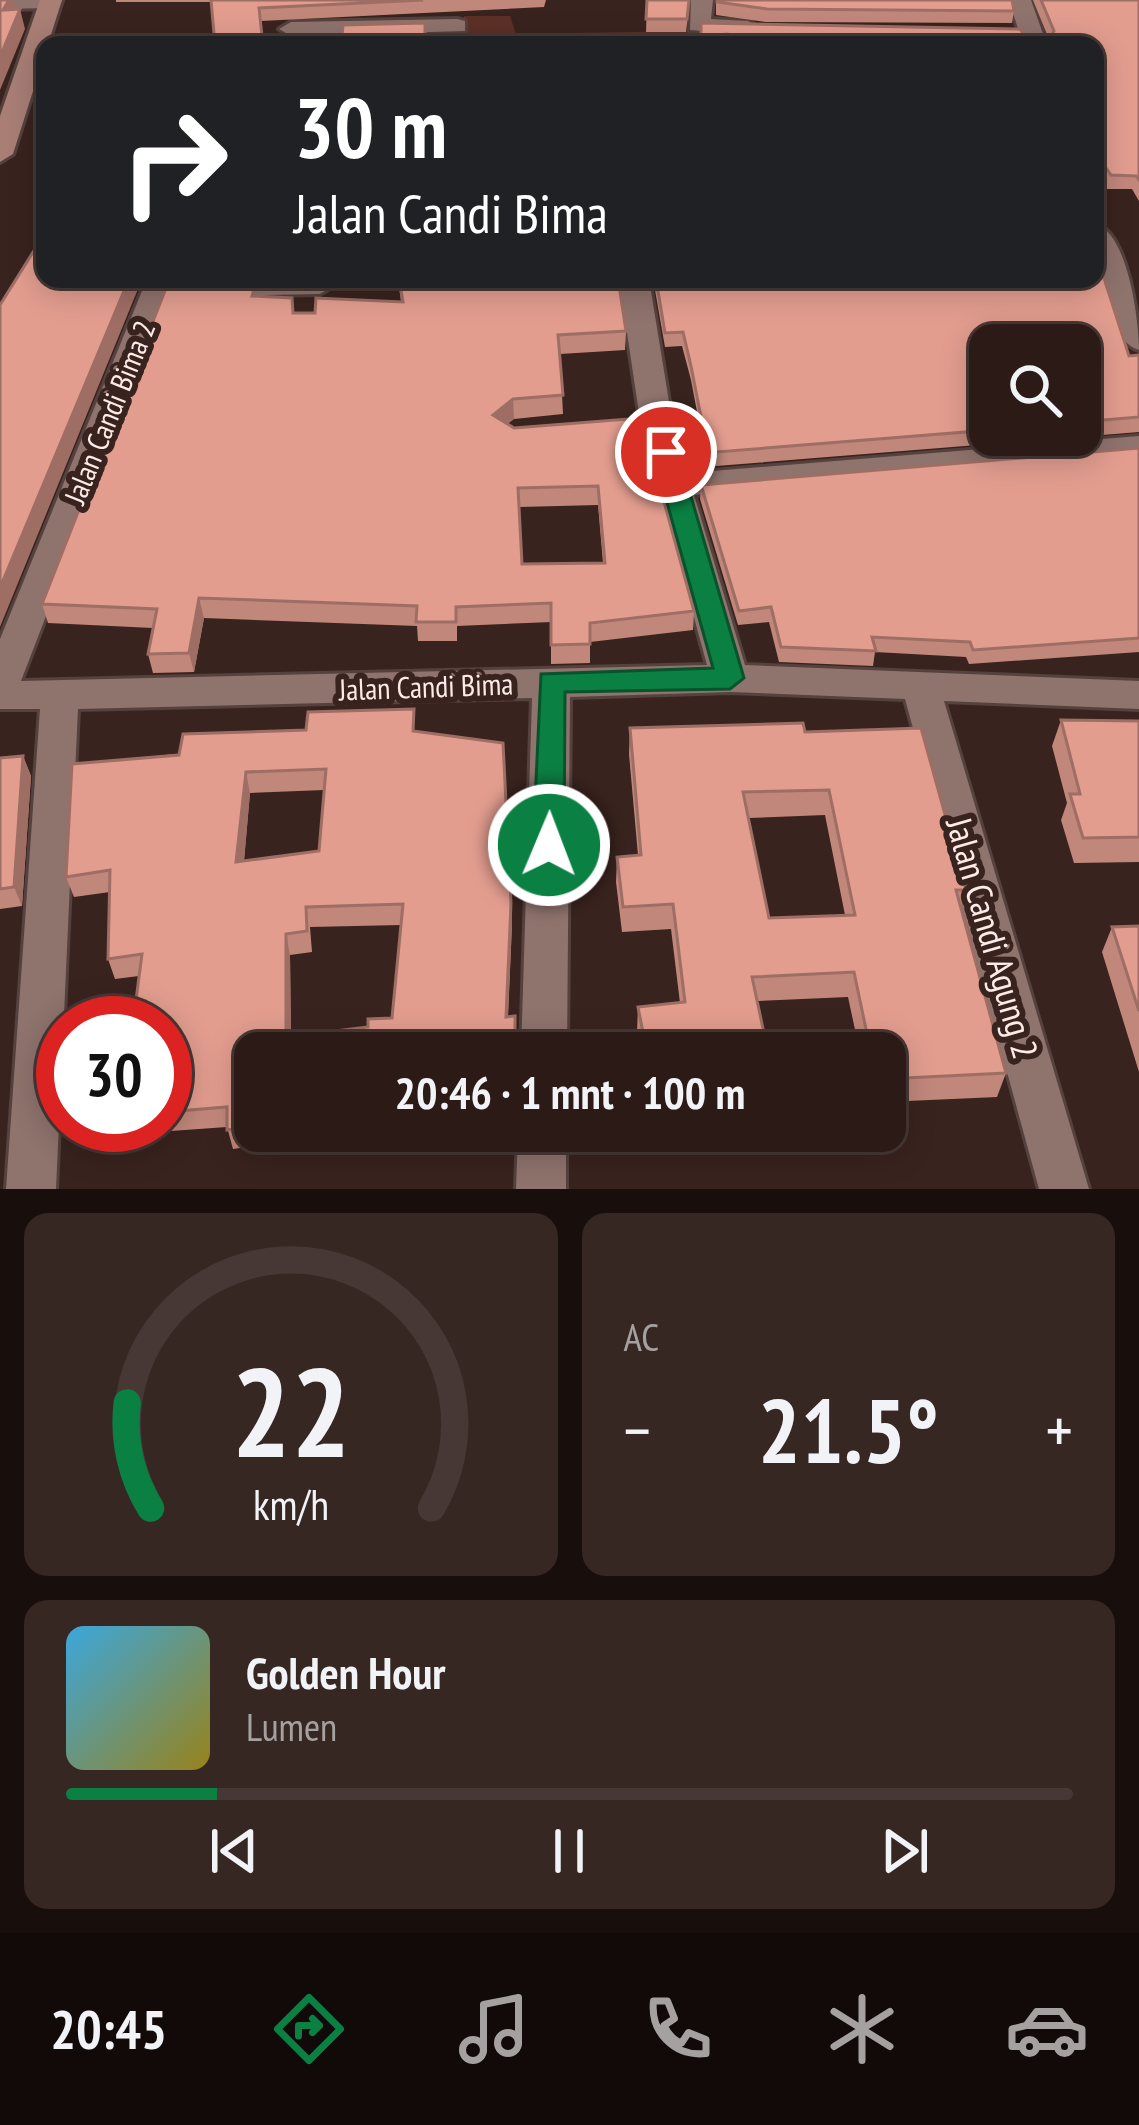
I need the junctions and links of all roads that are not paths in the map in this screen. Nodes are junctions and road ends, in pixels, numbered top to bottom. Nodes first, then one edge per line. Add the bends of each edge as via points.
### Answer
1 (293, 0) edge
2 (703, 0) edge
3 (1020, 0) edge
4 (51, 1) edge
5 (0, 2) edge
6 (458, 26) dead end
7 (758, 28) edge
8 (39, 36) edge
9 (292, 36) edge
10 (307, 36) edge
11 (1032, 36) edge
12 (36, 46) edge
13 (0, 154) edge
14 (1104, 254) edge
15 (167, 288) edge
16 (635, 288) edge
17 (1139, 341) edge
18 (1139, 447) edge
19 (676, 485) junction
20 (730, 678) junction
21 (551, 681) junction
22 (0, 686) edge
23 (920, 687) junction
24 (0, 695) edge
25 (60, 695) junction
26 (1139, 695) edge
27 (544, 1032) edge
28 (542, 1152) edge
29 (32, 1189) edge
30 (541, 1189) edge
31 (1064, 1189) edge

1 - 9 street
2 - 7 street via 698,25
3 - 11 street
4 - 5 street
4 - 8 street
6 - 10 street
12 - 13 street
14 - 17 street
15 - 22 street, Jalan Candi Bima 2 via 157,291
16 - 19 street via 644,421
18 - 19 street
19 - 20 street
20 - 21 street, Jalan Candi Bima
20 - 23 street, Jalan Candi Bima
21 - 25 street, Jalan Candi Bima
21 - 27 street
23 - 26 street, Jalan Candi Bima
23 - 31 street, Jalan Candi Agung 2
24 - 25 street, Jalan Candi Bima
25 - 29 street
28 - 30 street

